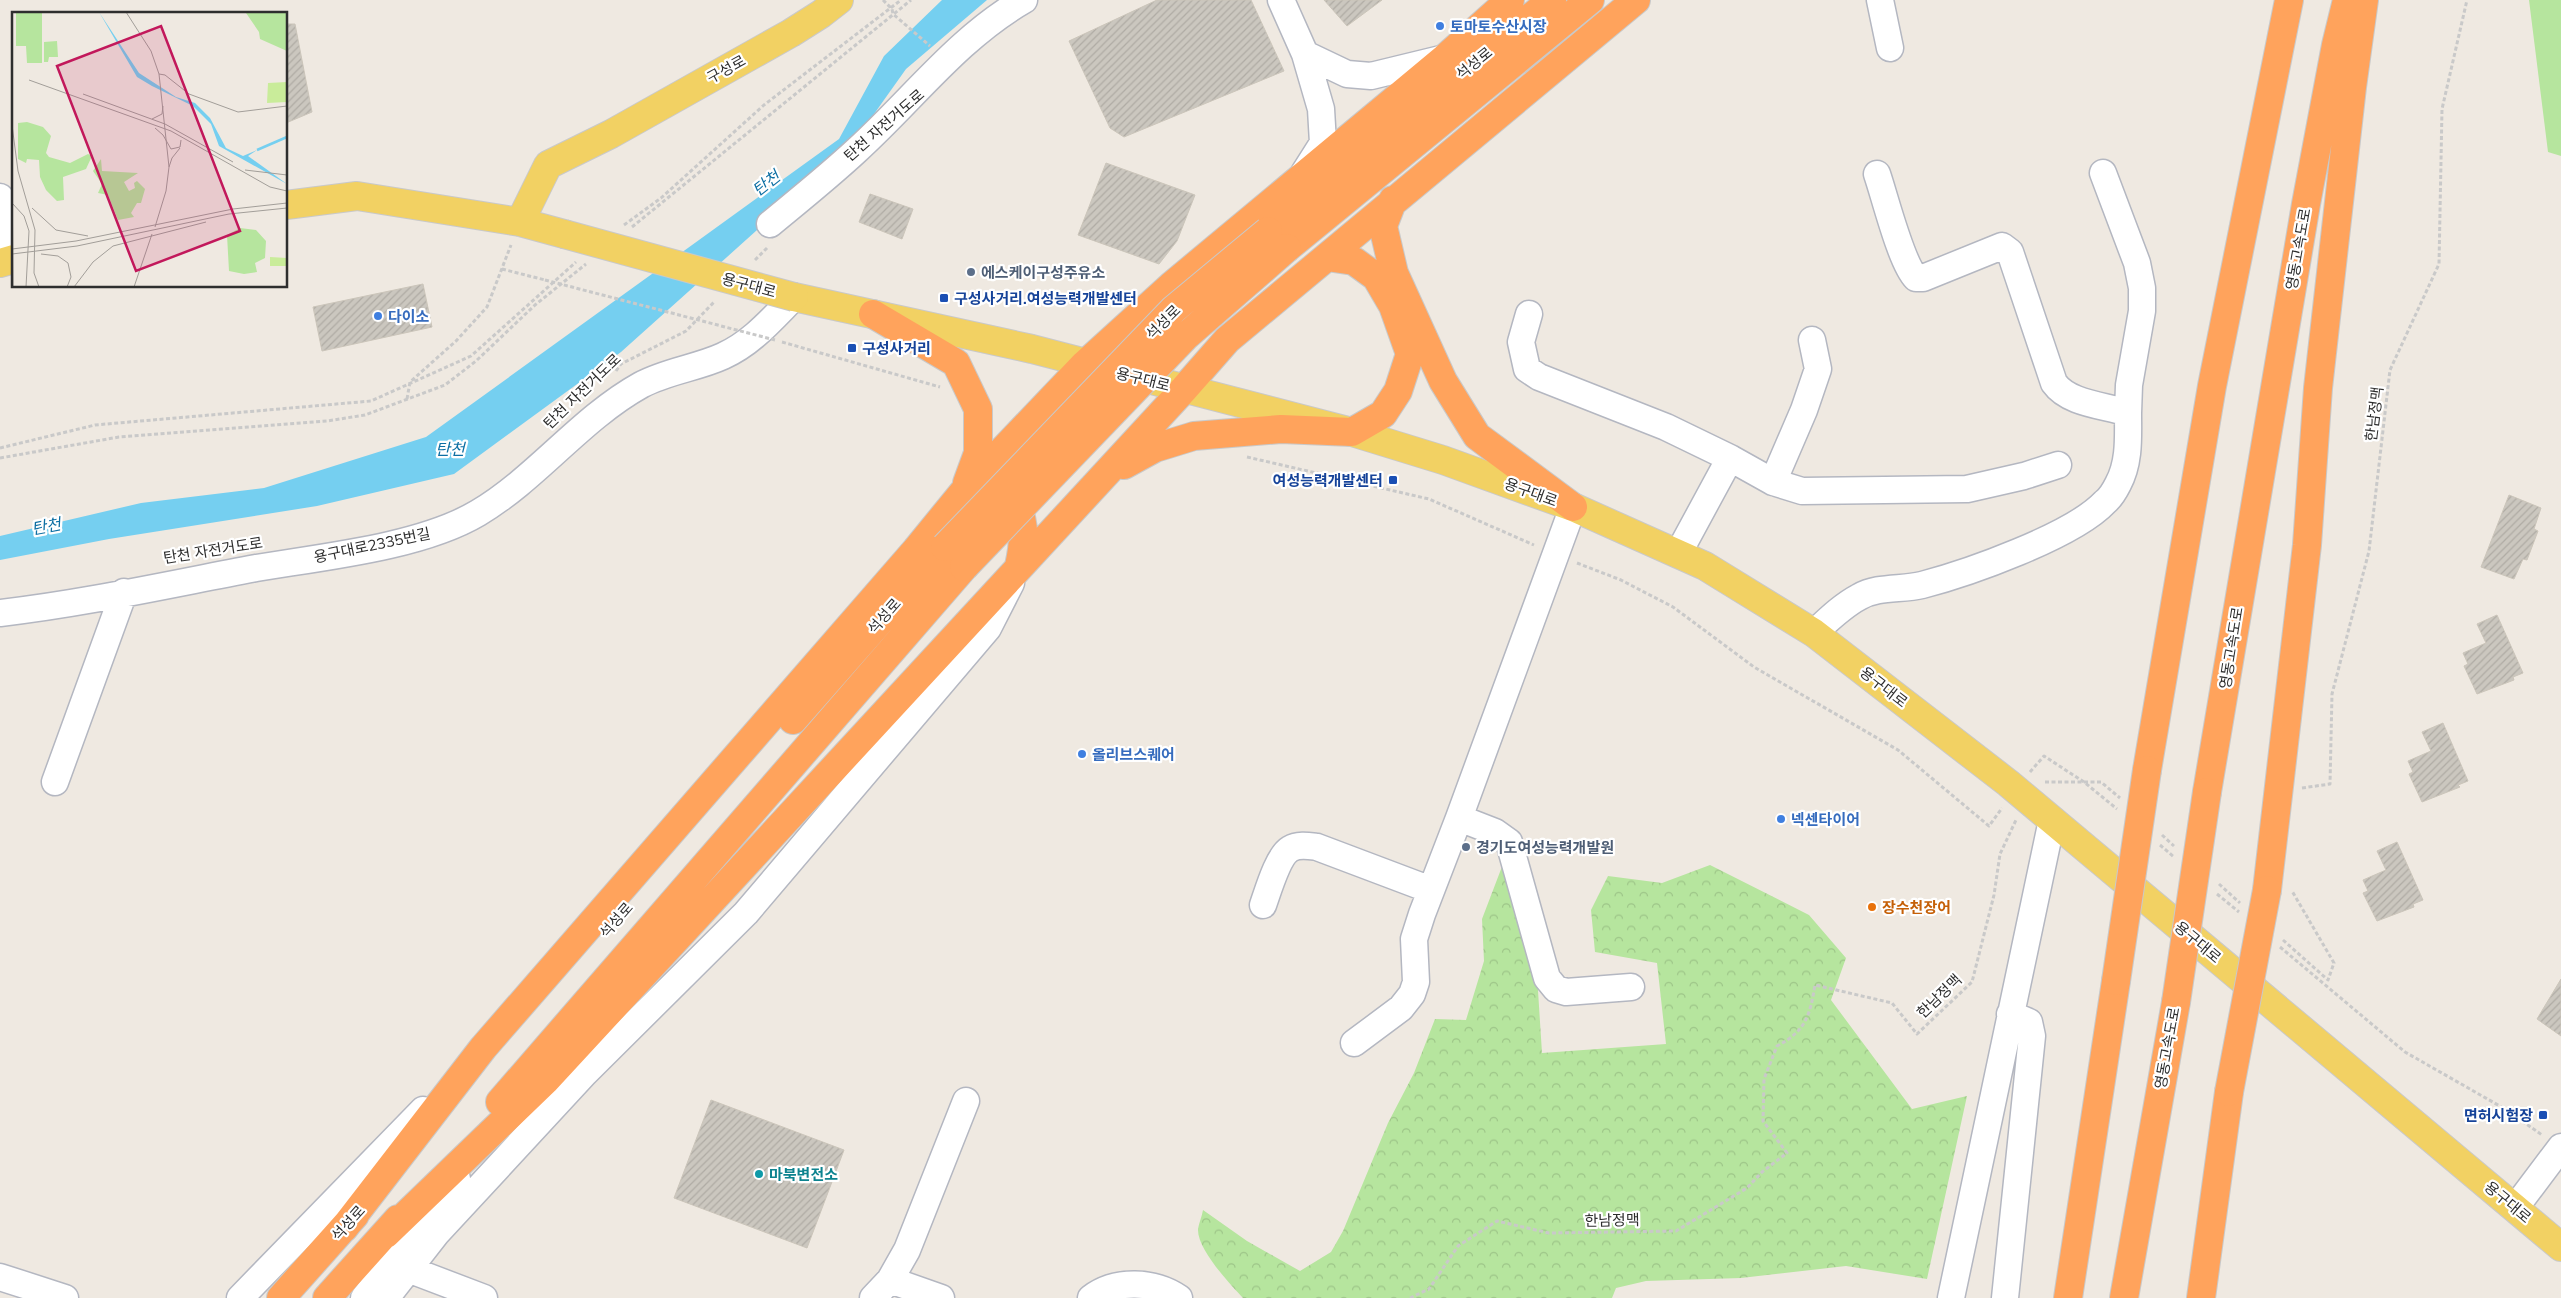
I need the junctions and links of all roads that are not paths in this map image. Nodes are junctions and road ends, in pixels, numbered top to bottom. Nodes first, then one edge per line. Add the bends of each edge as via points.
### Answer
1 (839, 0) edge
2 (1024, 0) edge
3 (1281, 0) edge
4 (1510, 0) edge
5 (1552, 0) edge
6 (1590, 0) edge
7 (1636, 0) edge
8 (1880, 0) edge
9 (2289, 0) edge
10 (2348, 0) edge
11 (2364, 0) edge
12 (1890, 48) dead end
13 (1305, 54) junction
14 (1446, 58) junction
15 (2103, 173) dead end
16 (1877, 174) dead end
17 (1300, 178) junction
18 (0, 197) edge
19 (1393, 200) junction
20 (288, 205) edge
21 (520, 222) junction
22 (769, 235) road end
23 (1231, 237) junction
24 (1278, 239) junction
25 (1327, 257) junction
26 (8, 260) edge
27 (1283, 294) junction
28 (794, 297) junction
29 (873, 314) junction
30 (1529, 314) dead end
31 (1812, 340) dead end
32 (1085, 364) junction
33 (1184, 389) junction
34 (2128, 413) junction
35 (1352, 432) junction
36 (1730, 458) junction
37 (2058, 465) dead end
38 (1773, 482) junction
39 (965, 490) junction
40 (1081, 499) junction
41 (1573, 507) junction
42 (1678, 554) junction
43 (1019, 566) junction
44 (124, 592) junction
45 (0, 613) edge
46 (1814, 633) junction
47 (55, 782) dead end
48 (1459, 818) junction
49 (2052, 820) junction
50 (1431, 890) junction
51 (1262, 905) dead end
52 (1631, 987) dead end
53 (2010, 1014) junction
54 (1354, 1043) dead end
55 (545, 1081) junction
56 (966, 1101) dead end
57 (2553, 1142) edge
58 (2515, 1208) junction
59 (332, 1222) junction
60 (386, 1234) junction
61 (2561, 1246) edge
62 (408, 1269) junction
63 (0, 1277) edge
64 (882, 1289) edge
65 (65, 1298) edge
66 (221, 1298) edge
67 (240, 1298) edge
68 (281, 1298) edge
69 (327, 1298) edge
70 (364, 1298) edge
71 (386, 1298) edge
72 (484, 1298) edge
73 (940, 1298) edge
74 (1091, 1298) edge
75 (1179, 1298) edge
76 (1951, 1298) edge
77 (2005, 1298) edge
78 (2068, 1298) edge
79 (2124, 1298) edge
80 (2201, 1298) edge

1 - 21 main road, 구성로 via 791,33 611,134 548,165
2 - 22 street via 998,15 946,60
3 - 13 street
4 - 14 highway
5 - 24 highway, 석성로
6 - 24 highway, 석성로
7 - 19 highway
8 - 12 street
9 - 78 highway, bridge via 2212,386 2147,770
10 - 79 highway, 영동고속도로, bridge via 2336,45 2306,204 2207,792 2176,1002
11 - 80 highway, bridge via 2320,369 2277,886 2229,1092
13 - 14 street via 1347,74 1371,76
13 - 17 street via 1321,109 1322,143
14 - 17 highway
15 - 34 street via 2137,263 2142,288 2142,311 2129,385
16 - 34 street via 1911,273 1916,278 2002,246 2006,248 2060,392 2082,402 2106,405
17 - 23 highway
18 - 26 street
19 - 25 highway
19 - 41 highway via 1383,226 1394,273 1443,381 1477,436
20 - 21 main road, 용구대로 via 357,196
21 - 28 main road, 용구대로, bridge
23 - 27 highway via 1220,262 1222,274 1229,285 1253,296
23 - 32 highway
24 - 59 highway, 석성로, bridge via 1174,309 946,547
24 - 60 highway, 석성로, bridge via 964,567
25 - 27 highway
25 - 35 highway via 1354,261 1376,277 1393,306 1410,354 1398,391 1383,414
27 - 33 highway via 1227,340
28 - 29 main road, 용구대로
28 - 44 street, 용구대로2335번길 via 749,342 722,357 640,385 478,513 451,526 381,546
29 - 32 main road, 용구대로
29 - 39 highway via 956,363 978,409 978,452
30 - 36 street via 1521,342 1527,369 1539,377 1666,427
31 - 38 street via 1818,369
32 - 33 main road, 용구대로
32 - 39 highway
33 - 35 main road, 용구대로
33 - 40 highway
34 - 46 street via 2127,458 2119,482 2105,502 2084,518 1994,561 1921,585 1882,589 1860,596
35 - 40 highway via 1281,429 1194,436 1155,448 1126,464
35 - 41 main road, 용구대로 via 1443,460
36 - 38 street
36 - 42 street
37 - 38 street via 1966,488 1802,491
39 - 43 highway via 998,482 1010,495 1024,526 1025,540
39 - 59 highway
40 - 43 highway
41 - 42 main road, 용구대로
41 - 48 street
42 - 46 main road, 용구대로 via 1705,566
43 - 55 highway
43 - 62 street via 988,628 746,913 578,1081 436,1234
44 - 45 street, 용구대로2335번길 via 67,605
44 - 47 street
46 - 49 main road, 용구대로
48 - 50 street
48 - 52 street via 1495,832 1509,842 1547,978 1556,989 1566,992
49 - 53 street
49 - 58 main road, 용구대로
50 - 51 street via 1318,847 1303,846 1292,847 1283,854
50 - 54 street via 1414,938 1416,982 1412,994 1401,1008
53 - 76 street
53 - 77 street via 2029,1022 2032,1036
55 - 60 highway
55 - 70 street via 450,1187
56 - 64 street via 907,1250
57 - 58 street
58 - 61 main road, 용구대로
59 - 66 street
59 - 67 street
59 - 68 highway, 석성로
60 - 69 highway, 석성로
62 - 71 street
62 - 72 street
63 - 65 street
64 - 73 street
74 - 75 street via 1125,1283 1167,1290

